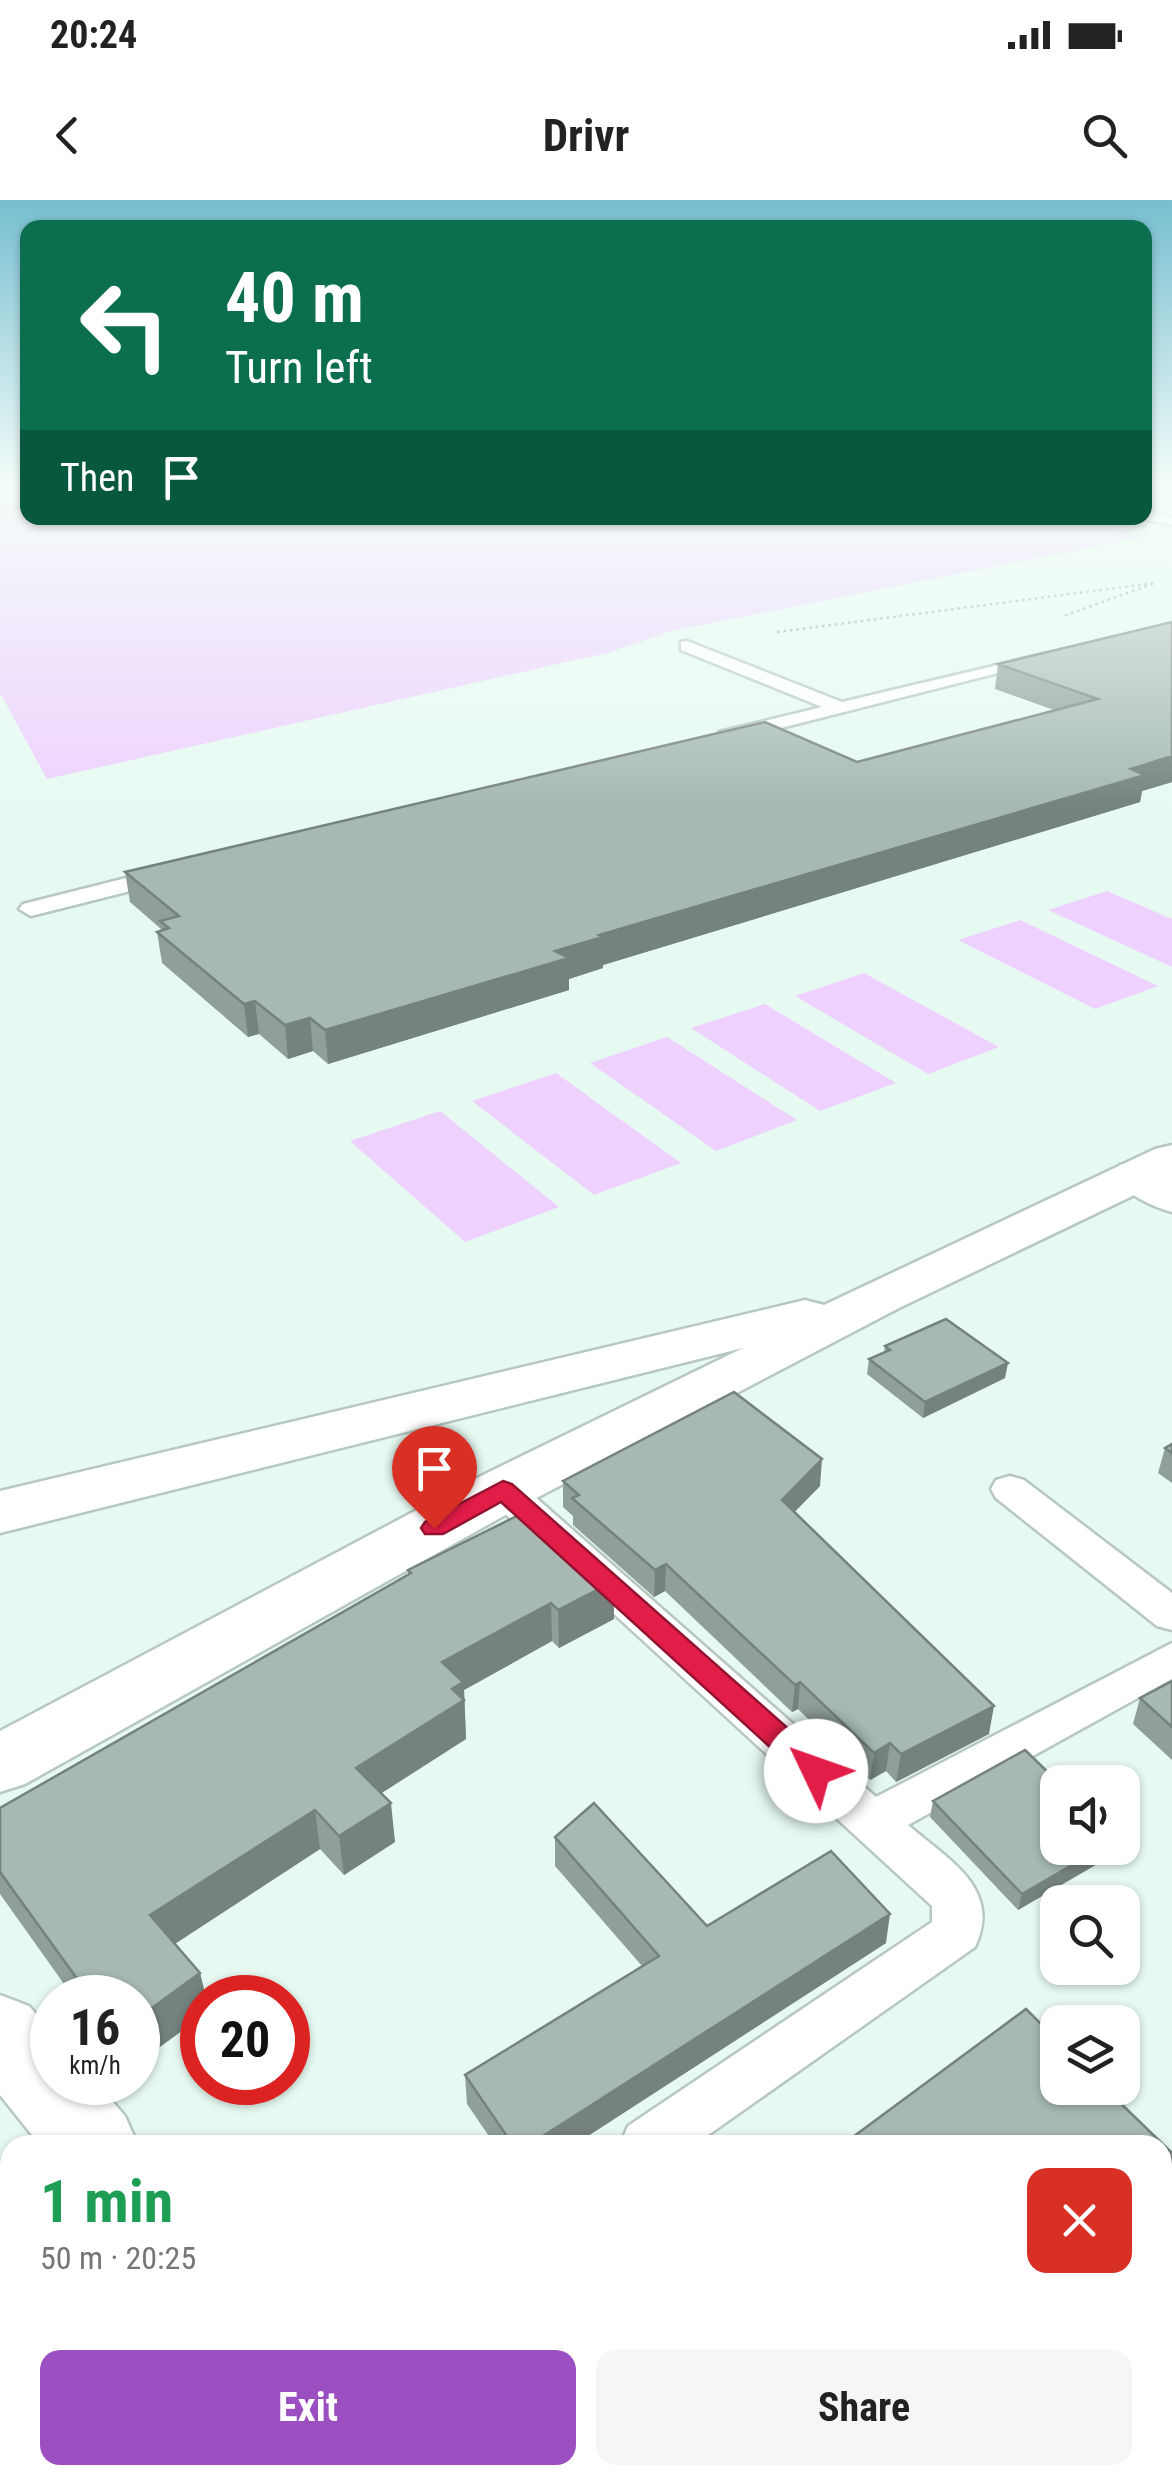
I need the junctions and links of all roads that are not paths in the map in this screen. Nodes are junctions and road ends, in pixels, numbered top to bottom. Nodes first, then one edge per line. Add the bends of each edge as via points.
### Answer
1 (687, 646) dead end
2 (1057, 656) edge
3 (840, 708) junction
4 (708, 741) edge
5 (200, 866) edge
6 (31, 909) dead end
7 (1160, 1177) edge
8 (880, 1297) junction
9 (1010, 1489) dead end
10 (503, 1490) junction
11 (0, 1512) edge
12 (1172, 1615) edge
13 (1172, 1659) edge
14 (0, 1764) edge
15 (872, 1822) junction
16 (0, 2032) edge
17 (86, 2135) edge
18 (663, 2135) edge

1 - 3 lane
2 - 3 lane
3 - 4 lane
5 - 6 lane
7 - 8 street
8 - 10 street
8 - 11 street
9 - 12 lane
10 - 14 street
10 - 15 lane
13 - 15 lane
15 - 18 lane via 956,1898 957,1932
16 - 17 street

